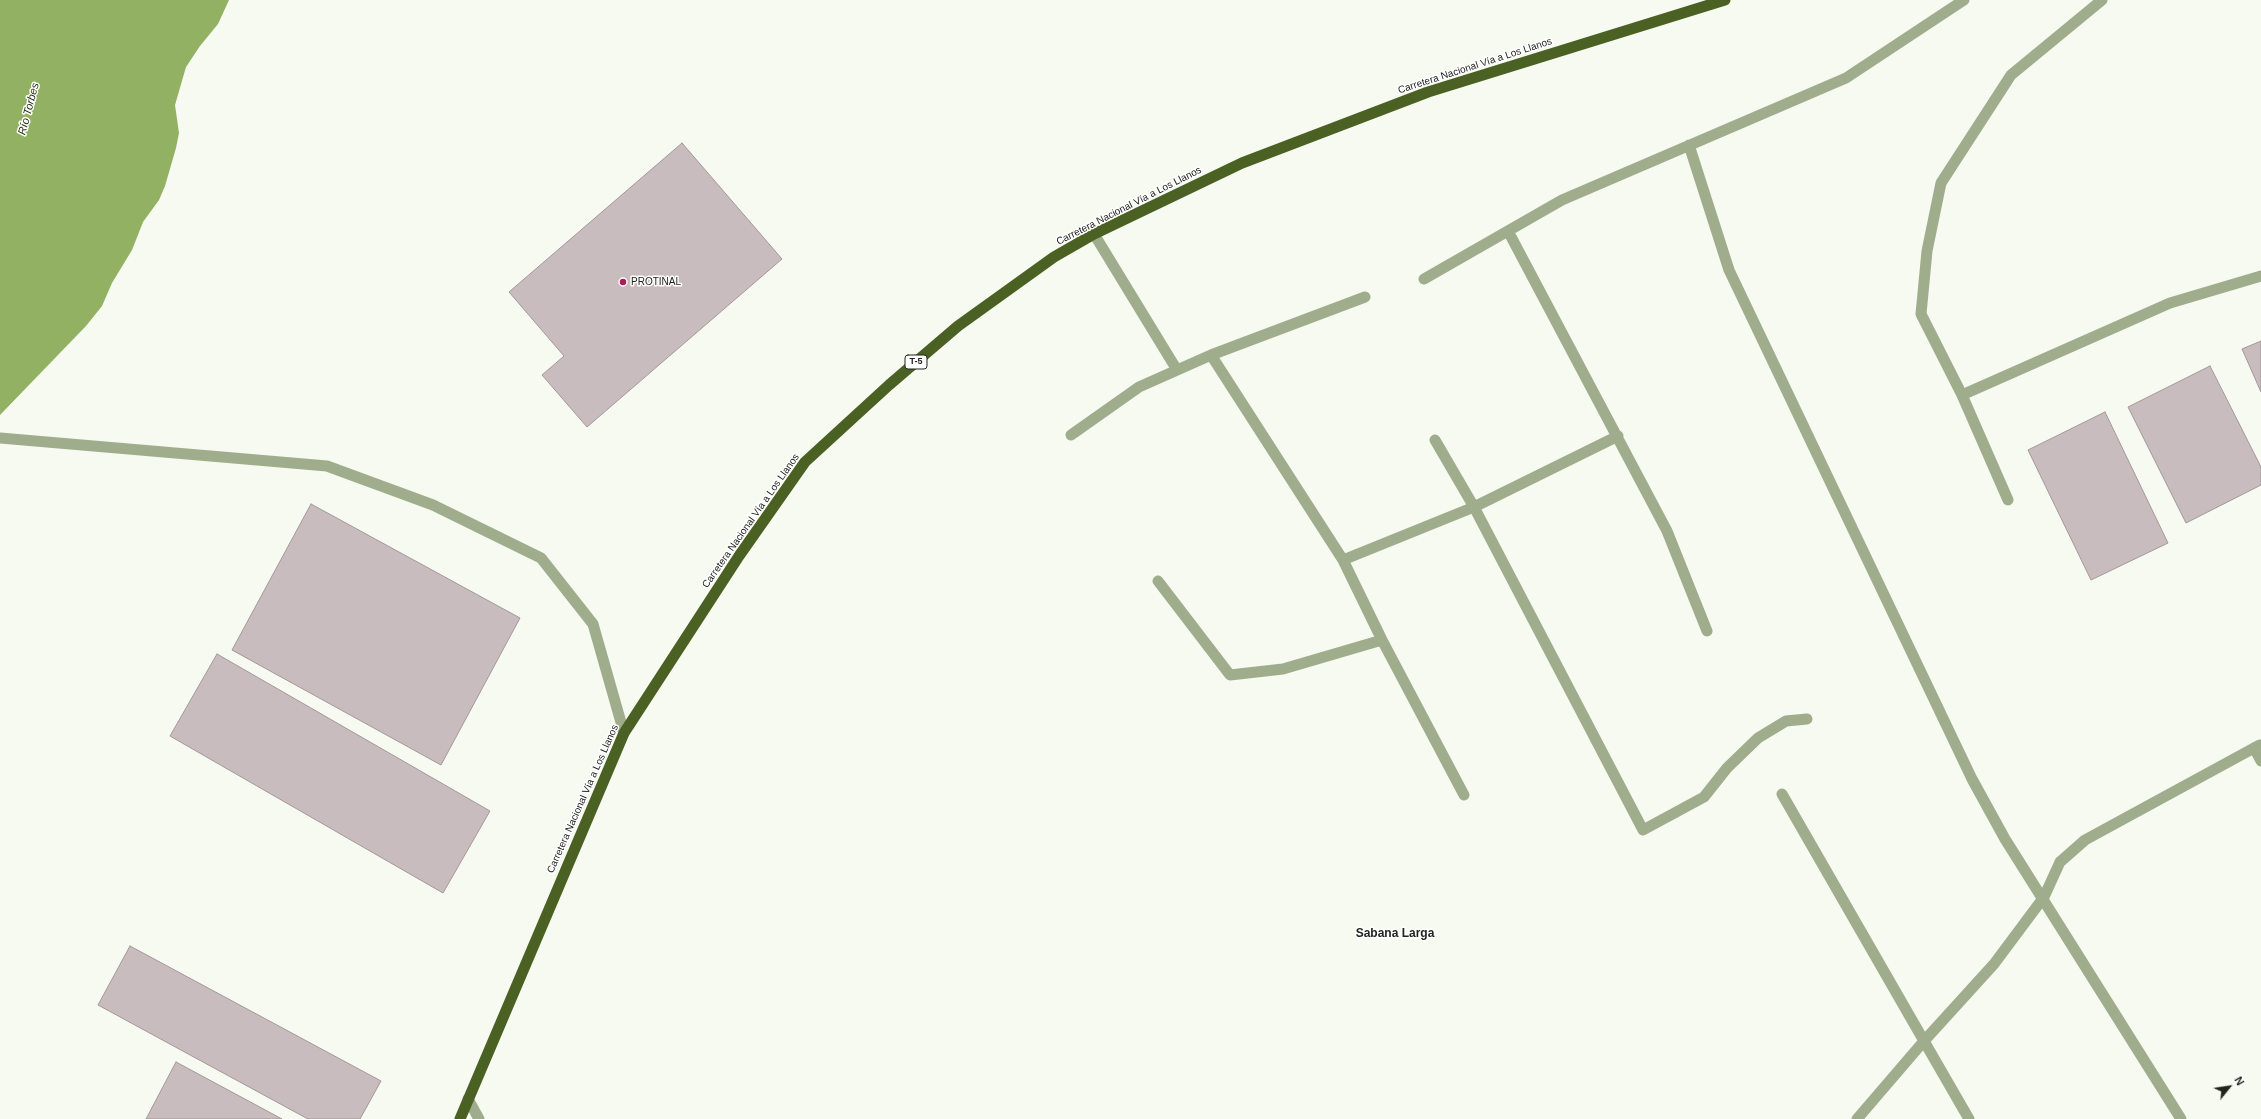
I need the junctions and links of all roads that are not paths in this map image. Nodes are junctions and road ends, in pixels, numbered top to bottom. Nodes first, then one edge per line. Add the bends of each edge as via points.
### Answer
1 (1725, 0) edge
2 (1964, 0) edge
3 (2102, 0) edge
4 (1689, 145) junction
5 (1508, 231) junction
6 (1094, 234) junction
7 (2261, 276) edge
8 (1424, 279) dead end
9 (1365, 297) dead end
10 (1211, 354) junction
11 (1177, 370) junction
12 (1962, 394) junction
13 (1071, 435) dead end
14 (1618, 436) junction
15 (0, 438) edge
16 (1435, 440) dead end
17 (2008, 500) dead end
18 (1474, 507) junction
19 (1343, 560) junction
20 (1158, 581) dead end
21 (1707, 631) dead end
22 (1382, 640) junction
23 (1807, 719) dead end
24 (624, 733) junction
25 (2258, 746) edge
26 (2261, 761) edge
27 (1782, 794) dead end
28 (1464, 795) dead end
29 (2044, 898) junction
30 (1924, 1041) junction
31 (468, 1099) junction
32 (460, 1119) edge
33 (479, 1119) edge
34 (1857, 1119) edge
35 (1969, 1119) edge
36 (2181, 1119) edge

1 - 6 highway, Carretera Nacional Vía a Los Llanos / T-5 via 1428,92 1242,164
2 - 4 street via 1846,78
3 - 12 street via 2010,75 1941,183 1927,251 1921,314
4 - 5 street via 1562,200
4 - 29 street via 1729,270 1972,779 2005,839
5 - 8 street
5 - 14 street
6 - 11 street
6 - 24 highway, Carretera Nacional Vía a Los Llanos / T-5 via 1054,257 958,326 805,462 739,556
7 - 12 street via 2170,303
9 - 10 street
10 - 11 street
10 - 19 street
11 - 13 street via 1139,387
12 - 17 street
14 - 18 street
14 - 21 street via 1667,531
15 - 24 street via 327,466 433,505 541,558 592,624
16 - 18 street
18 - 19 street
18 - 23 street via 1643,830 1704,797 1727,768 1758,738 1786,721
19 - 22 street
20 - 22 street via 1230,675 1282,669
22 - 28 street
24 - 31 highway, Carretera Nacional Vía a Los Llanos / T-5
25 - 26 street
25 - 29 street via 2085,840 2060,862
27 - 30 street
29 - 30 street via 1994,964
29 - 36 street
30 - 34 street
30 - 35 street
31 - 32 highway, Carretera Nacional Vía a Los Llanos / T-5
31 - 33 street

